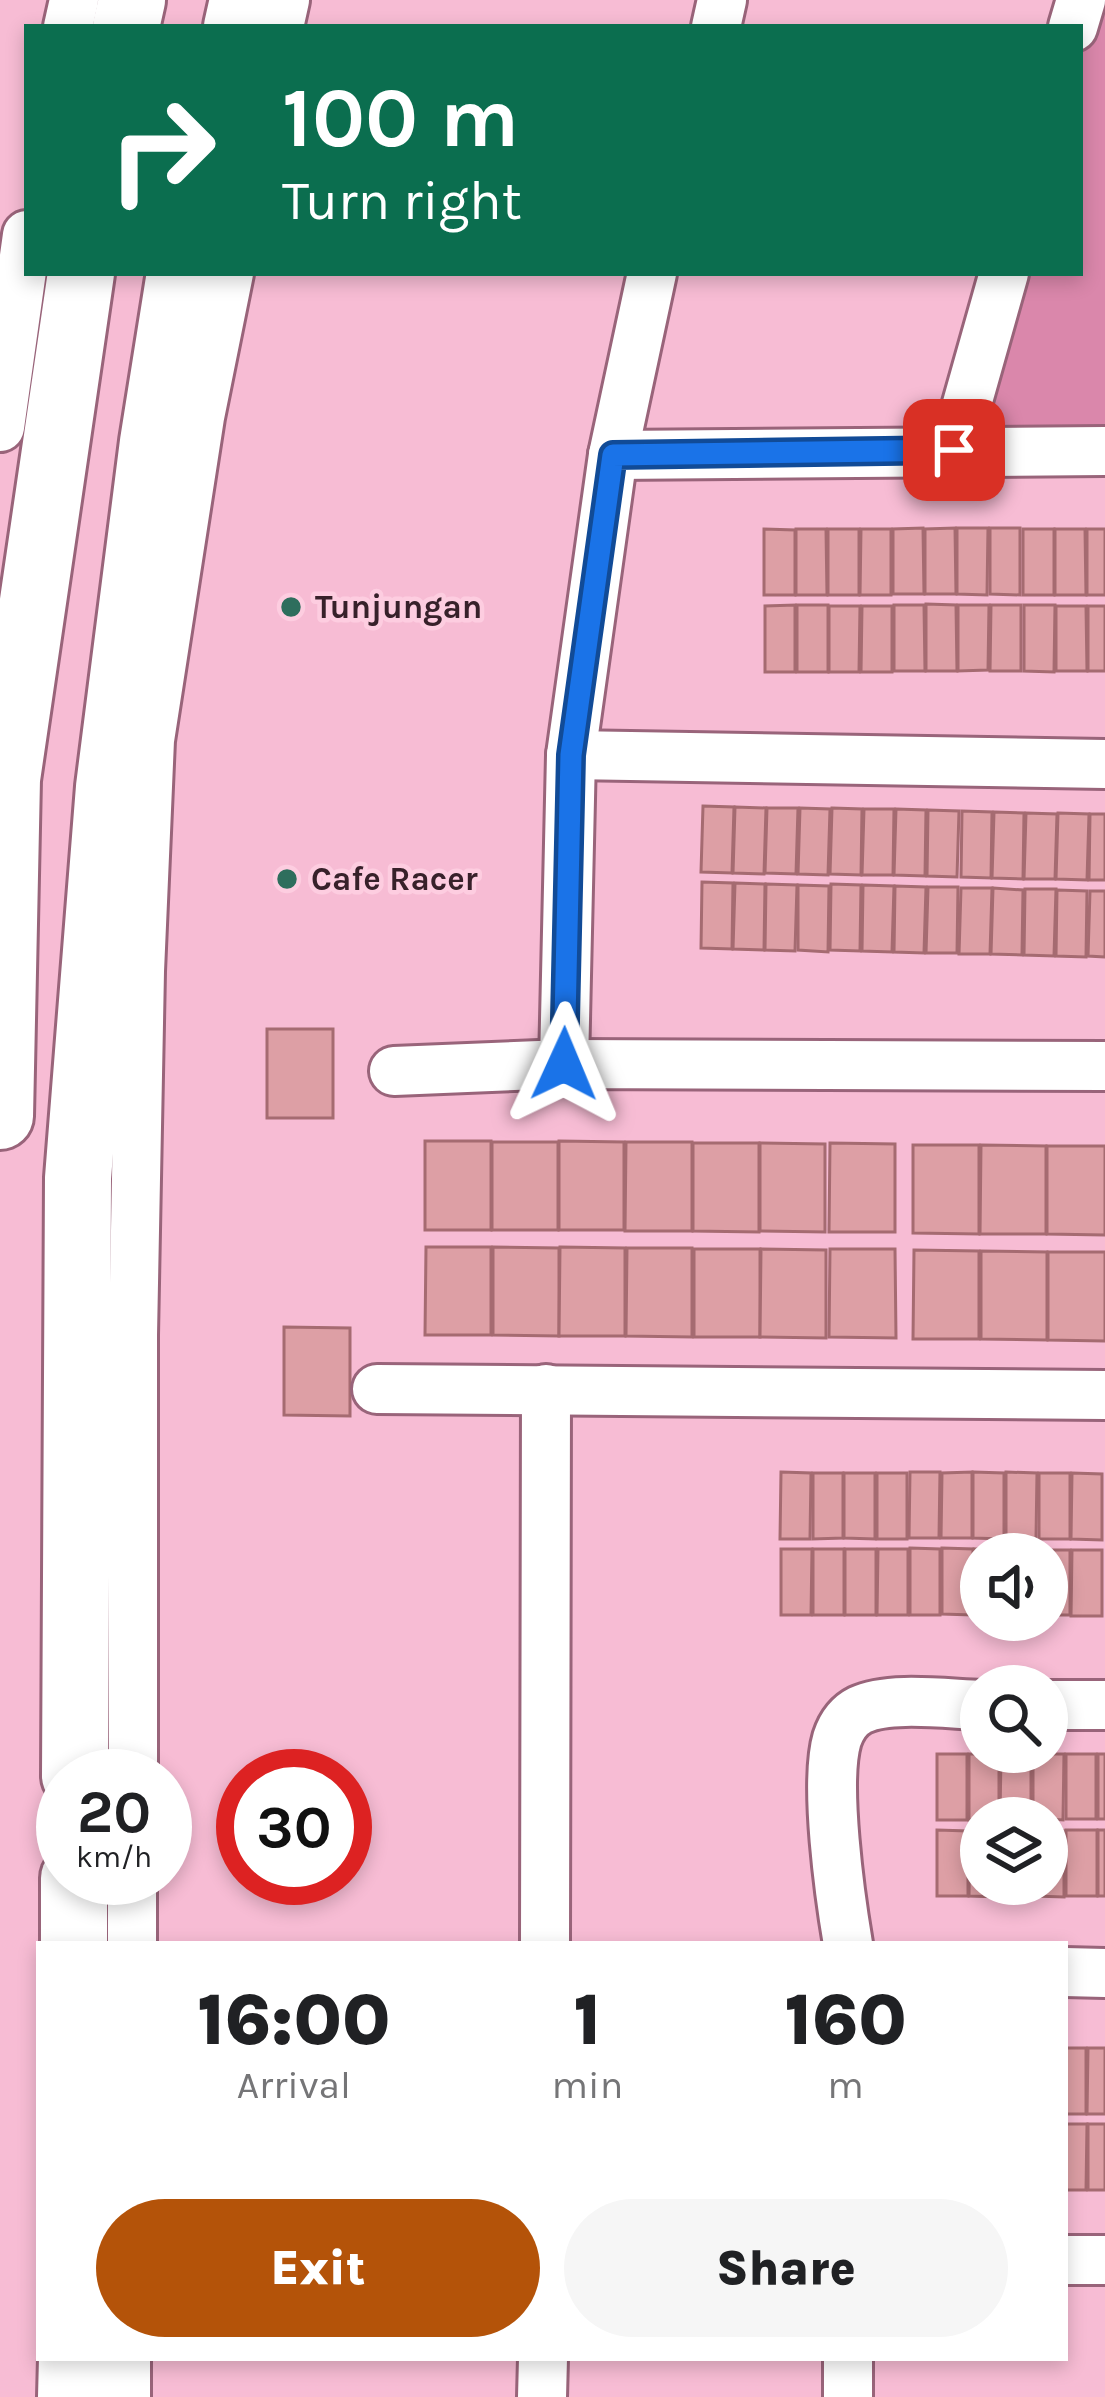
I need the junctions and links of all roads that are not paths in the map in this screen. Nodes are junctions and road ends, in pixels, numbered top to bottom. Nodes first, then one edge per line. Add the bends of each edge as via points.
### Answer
1 (24, 256) edge
2 (81, 276) edge
3 (651, 276) edge
4 (1003, 276) edge
5 (197, 280) edge
6 (0, 427) edge
7 (954, 450) junction
8 (1105, 451) edge
9 (613, 455) junction
10 (571, 755) junction
11 (1105, 764) edge
12 (7, 778) junction
13 (109, 787) junction
14 (564, 1064) junction
15 (1105, 1066) edge
16 (394, 1071) dead end
17 (0, 1116) edge
18 (377, 1389) dead end
19 (546, 1389) junction
20 (1105, 1395) edge
21 (960, 1705) edge
22 (1068, 1705) edge
23 (1105, 1705) edge
24 (75, 1749) edge
25 (133, 1749) edge
26 (74, 1905) edge
27 (132, 1905) edge
28 (74, 1941) edge
29 (132, 1941) edge
30 (545, 1941) edge
31 (848, 1941) edge
32 (1068, 1972) edge
33 (1105, 1973) edge
34 (1068, 2260) edge
35 (1105, 2260) edge
36 (72, 2361) edge
37 (126, 2361) edge
38 (543, 2361) edge
39 (848, 2361) edge
40 (71, 2397) edge
41 (126, 2397) edge
42 (542, 2397) edge
43 (848, 2397) edge

1 - 6 street
2 - 12 street
3 - 9 street
4 - 7 street
5 - 13 street
5 - 25 street via 200,417 150,740 133,1335
7 - 8 street
7 - 9 street
9 - 10 street
10 - 11 street
10 - 14 street
12 - 13 street
12 - 17 street
13 - 24 street via 77,1178
14 - 15 street
14 - 16 street
18 - 19 street
19 - 20 street
19 - 30 street
21 - 31 street via 883,1704 847,1719 838,1735 835,1815
22 - 23 street
26 - 28 street
27 - 29 street
32 - 33 street
34 - 35 street
36 - 40 street
37 - 41 street
38 - 42 street
39 - 43 street

